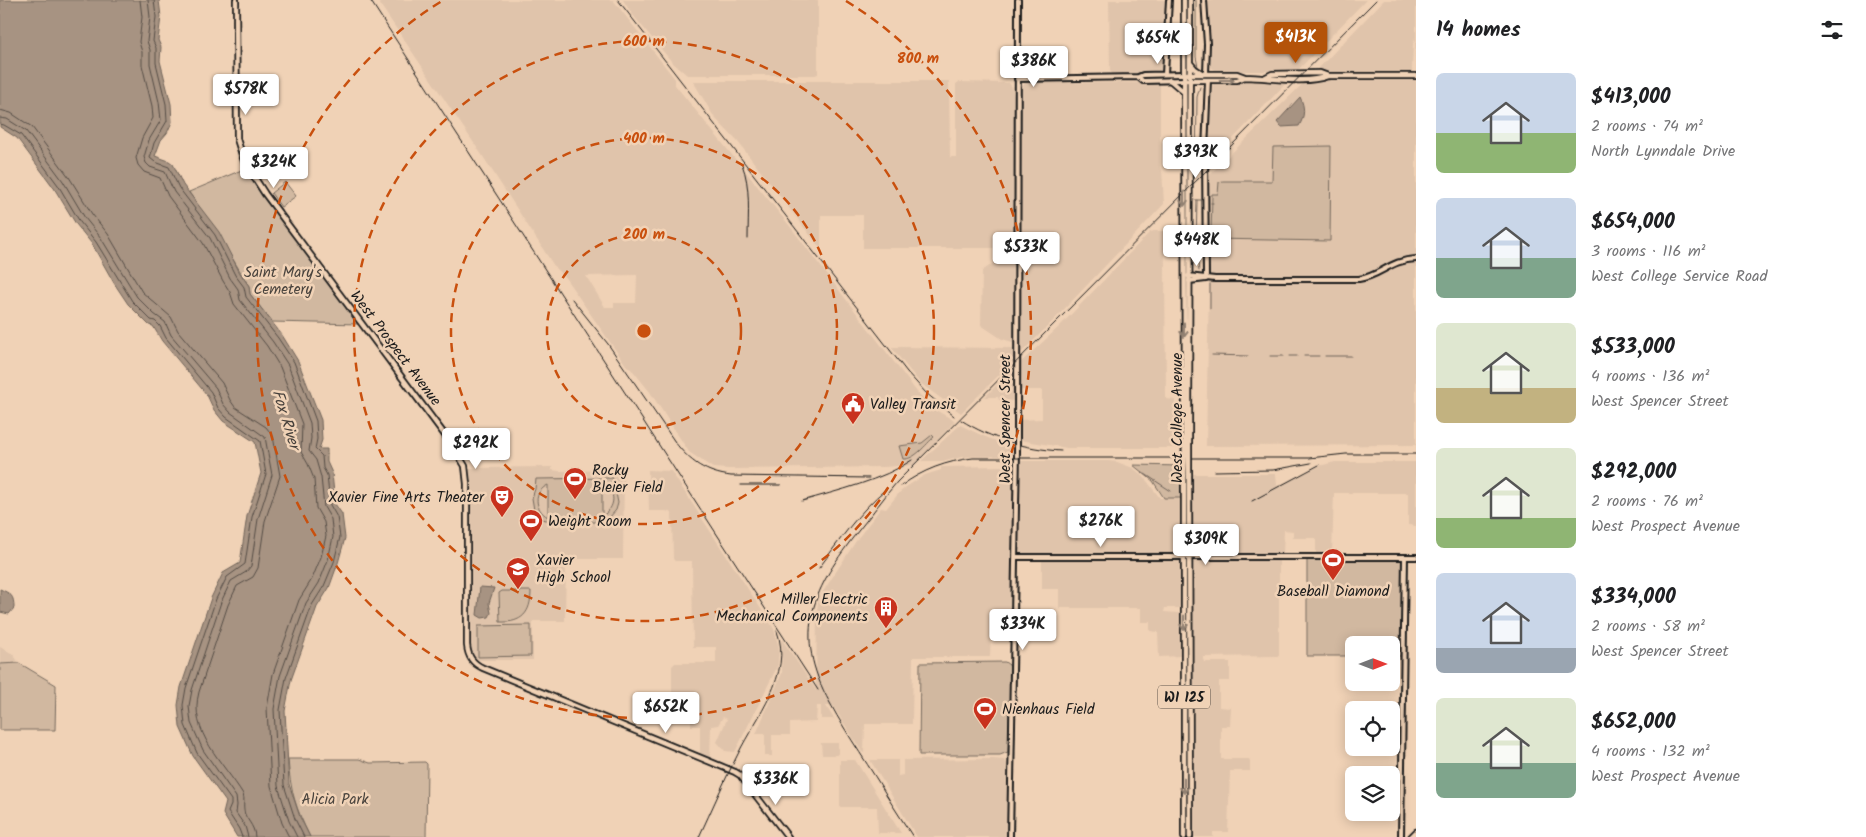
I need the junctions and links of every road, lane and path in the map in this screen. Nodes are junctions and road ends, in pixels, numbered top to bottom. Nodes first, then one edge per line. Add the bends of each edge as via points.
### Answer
1 (236, 0) edge
2 (1018, 0) edge
3 (1169, 0) edge
4 (1184, 0) edge
5 (1190, 0) edge
6 (1204, 0) edge
7 (1190, 63) junction
8 (1165, 74) junction
9 (1184, 74) junction
10 (1190, 74) junction
11 (1204, 74) junction
12 (1416, 76) edge
13 (1245, 77) junction
14 (1018, 78) junction
15 (1138, 78) junction
16 (1170, 80) junction
17 (1184, 80) junction
18 (1190, 80) junction
19 (1208, 80) junction
20 (1184, 92) junction
21 (1416, 259) edge
22 (1184, 279) junction
23 (1190, 279) junction
24 (1206, 279) junction
25 (1187, 440) junction
26 (1015, 556) junction
27 (1187, 557) junction
28 (1405, 557) junction
29 (1416, 557) edge
30 (1184, 587) junction
31 (1190, 597) junction
32 (1416, 832) edge
33 (788, 837) edge
34 (1010, 837) edge
35 (1184, 837) edge
36 (1190, 837) edge
37 (1401, 837) edge
38 (1411, 837) edge

1 - 33 main road, West Prospect Avenue via 237,134 244,161 265,194 457,451 466,471 467,645 472,660 482,668 735,772
2 - 14 street, West Spencer Street
3 - 8 street
4 - 9 main road, West College Avenue / WI 125
5 - 7 main road, West College Avenue / WI 125
6 - 11 street via 1207,44
7 - 10 main road, West College Avenue / WI 125
7 - 11 main road
8 - 9 street
8 - 15 street
9 - 10 main road
9 - 17 main road, West College Avenue / WI 125
10 - 11 main road
10 - 18 main road, West College Avenue / WI 125
11 - 13 main road
12 - 13 main road
19 -> 13 main road
14 - 15 street
14 - 26 street, West Spencer Street, bridge
15 - 16 street
16 - 17 street
16 - 20 main road
17 - 18 main road
17 - 20 main road, West College Avenue / WI 125
18 - 19 main road
18 - 23 main road, West College Avenue / WI 125
19 - 24 street
20 -> 22 main road, West College Avenue / WI 125
21 - 24 street via 1398,262 1373,276 1359,279
22 - 23 street
22 -> 25 main road, West College Avenue / WI 125
23 - 24 street
23 - 25 main road, West College Avenue / WI 125
25 - 27 main road, West College Avenue / WI 125, bridge
26 - 27 street
26 - 34 street, West Spencer Street
27 - 28 street
27 - 30 main road, West College Avenue / WI 125
27 - 31 main road, West College Avenue / WI 125
28 - 29 street
28 - 37 street
30 - 31 main road
30 -> 35 main road, West College Avenue / WI 125
31 - 36 main road, West College Avenue / WI 125
32 - 38 main road

